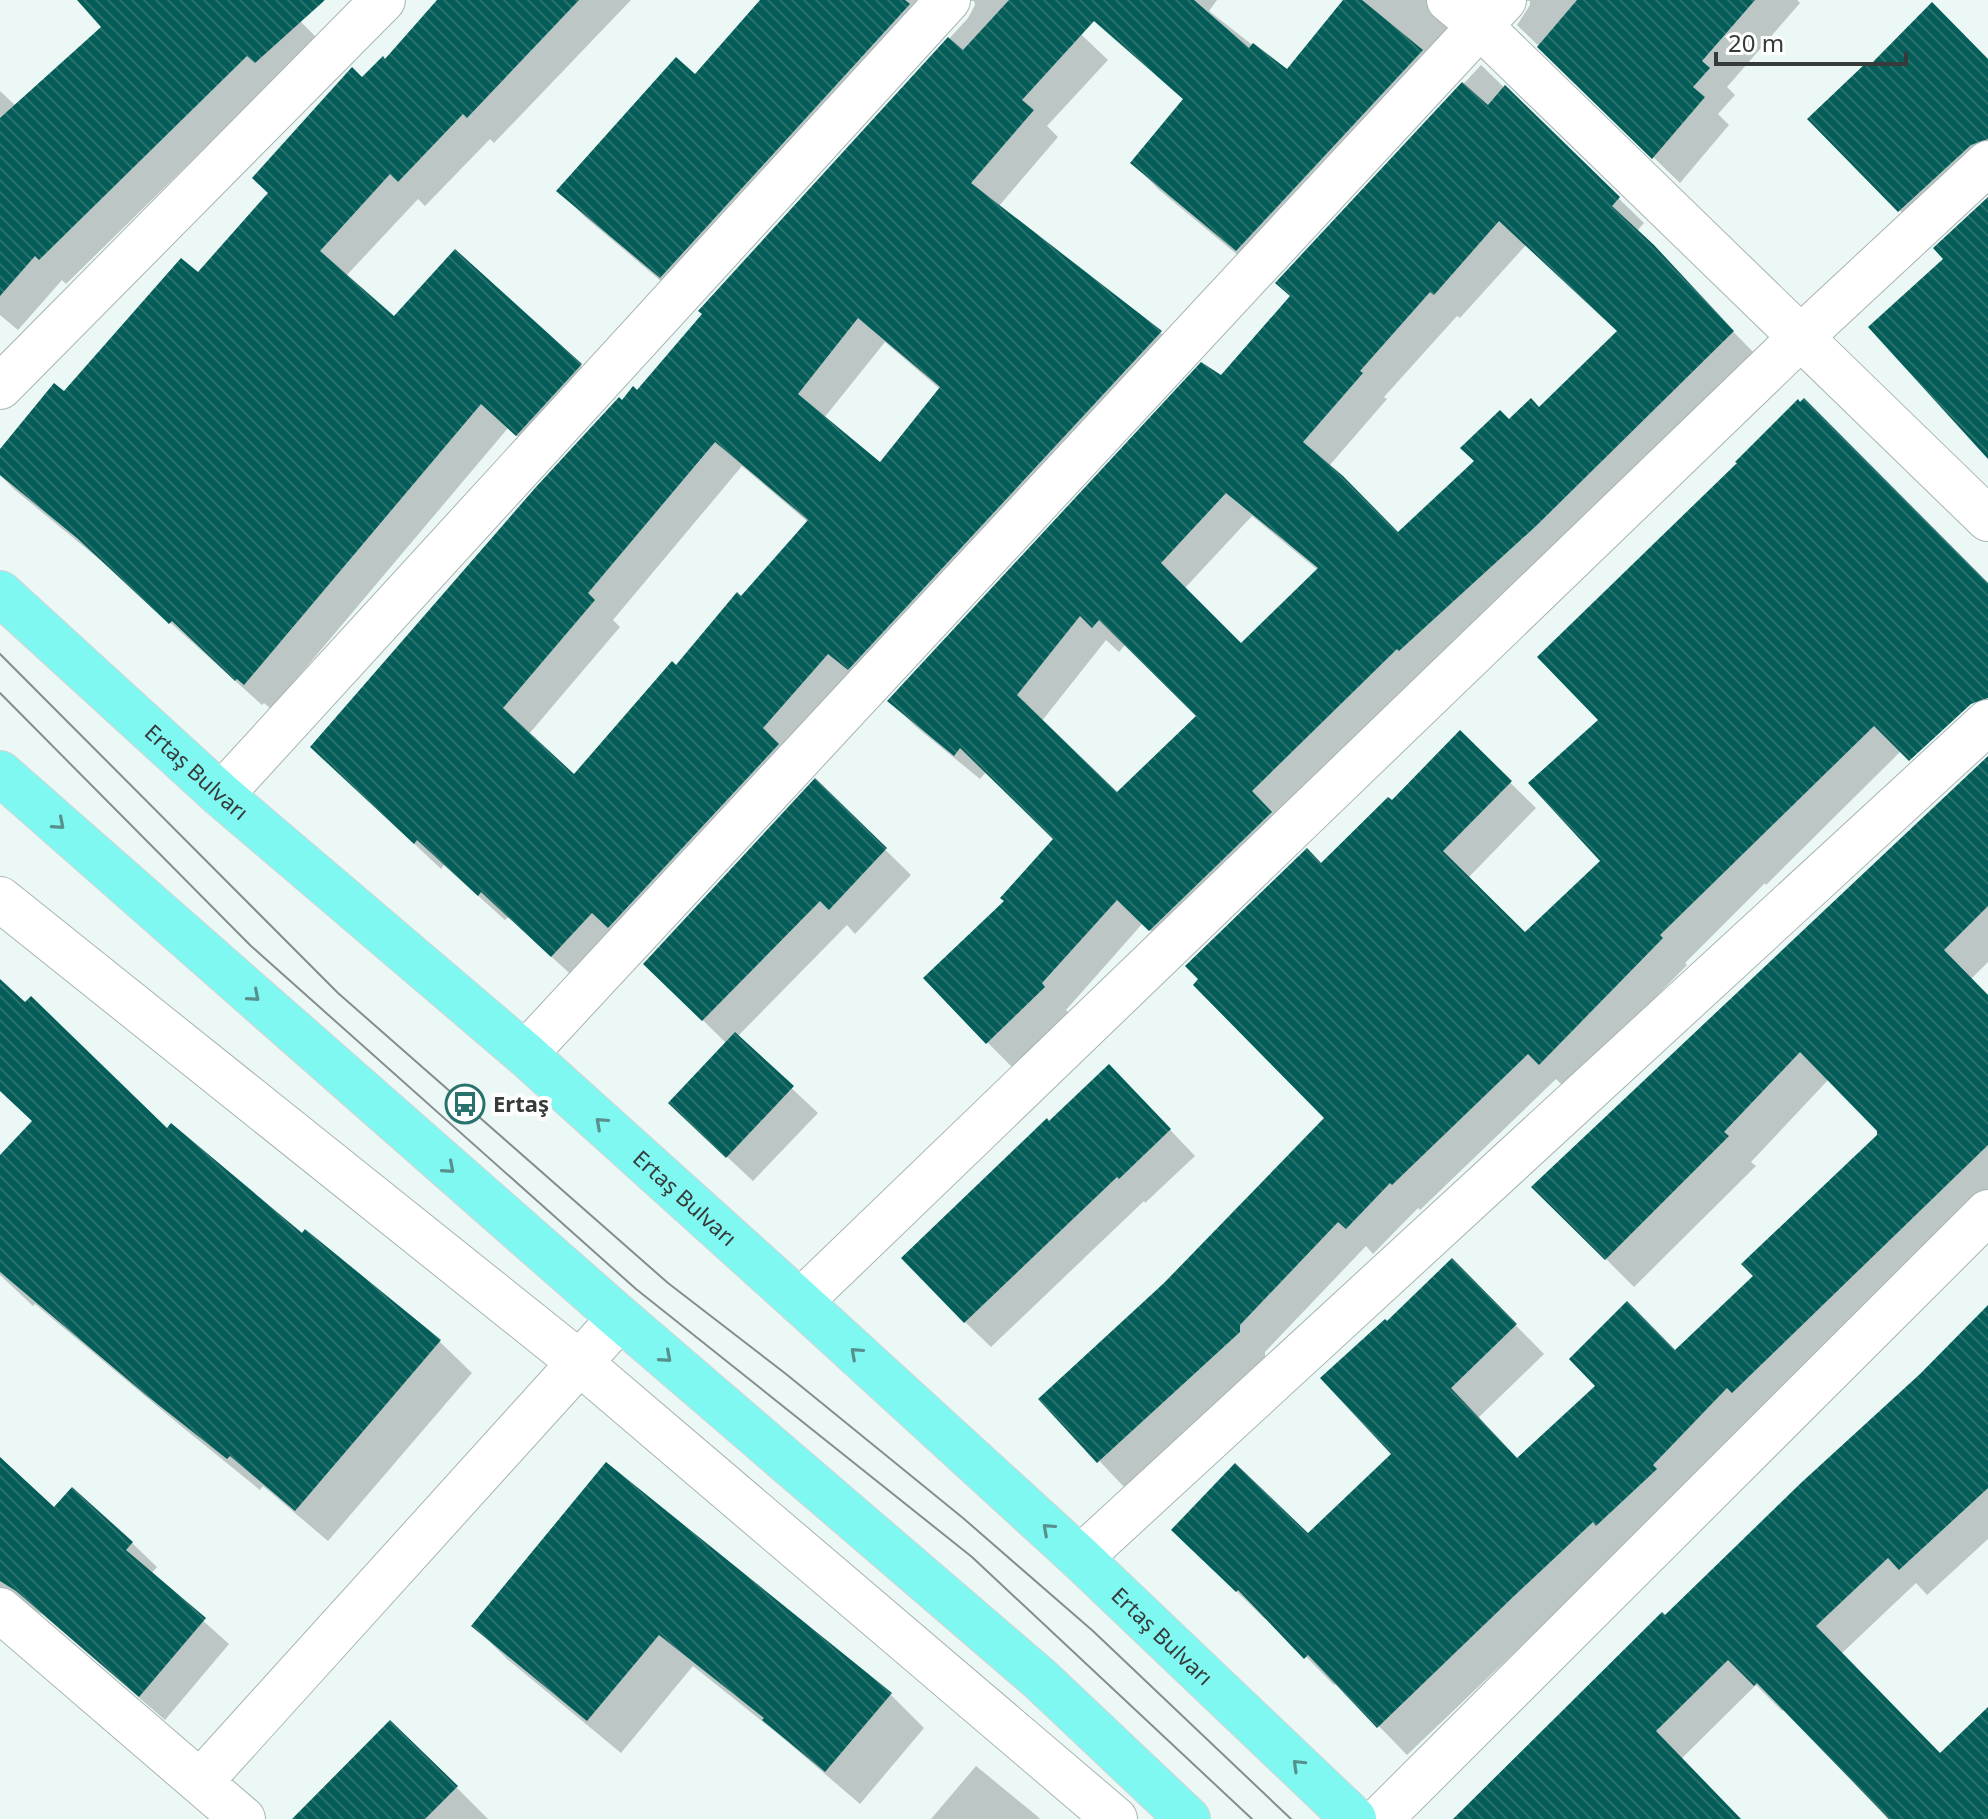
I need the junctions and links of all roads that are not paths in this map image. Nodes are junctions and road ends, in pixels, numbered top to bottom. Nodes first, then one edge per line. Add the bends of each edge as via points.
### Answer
1 (383, 0) edge
2 (948, 0) edge
3 (1478, 9) edge
4 (1988, 163) edge
5 (1802, 336) junction
6 (0, 387) edge
7 (1988, 519) edge
8 (0, 593) edge
9 (1988, 722) edge
10 (0, 773) edge
11 (221, 795) junction
12 (0, 899) edge
13 (525, 1054) junction
14 (1988, 1212) edge
15 (800, 1302) junction
16 (620, 1318) junction
17 (580, 1363) junction
18 (1080, 1558) junction
19 (0, 1610) edge
20 (200, 1782) junction
21 (243, 1819) edge
22 (1115, 1819) edge
23 (1188, 1819) edge
24 (1354, 1819) edge
25 (1380, 1819) edge

1 - 6 street
2 - 11 street
3 - 5 street
3 - 13 street
4 - 5 street
5 - 7 street
5 - 15 street
8 - 11 main road, Ertaş Bulvarı
9 - 18 street
10 -> 16 main road
11 - 13 main road, Ertaş Bulvarı
12 - 17 street
15 -> 13 main road, Ertaş Bulvarı
14 - 25 street
18 -> 15 main road, Ertaş Bulvarı
16 - 17 street
16 -> 23 main road via 1040,1679
17 - 20 street
17 - 22 street
24 -> 18 main road, Ertaş Bulvarı
19 - 20 street
20 - 21 street

